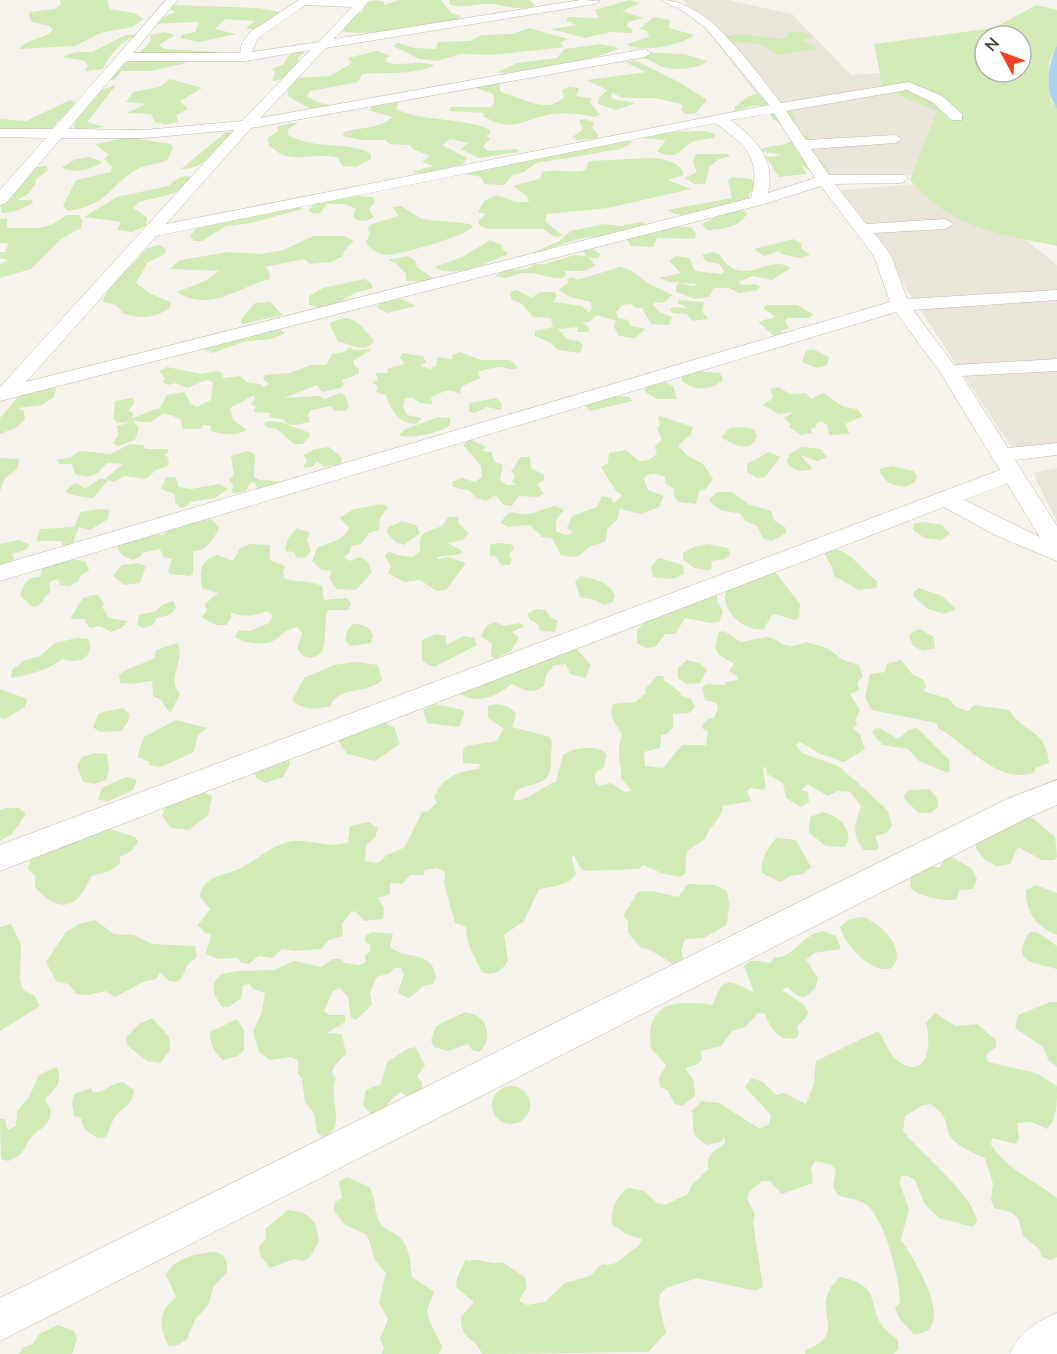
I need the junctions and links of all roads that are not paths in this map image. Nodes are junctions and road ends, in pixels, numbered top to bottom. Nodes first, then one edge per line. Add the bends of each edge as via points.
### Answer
1 (172, 0) edge
2 (595, 0) edge
3 (666, 0) edge
4 (363, 2) edge
5 (322, 45) junction
6 (645, 53) dead end
7 (122, 57) junction
8 (245, 57) junction
9 (778, 108) junction
10 (957, 117) dead end
11 (718, 118) junction
12 (246, 125) junction
13 (0, 133) edge
14 (60, 134) junction
15 (895, 139) dead end
16 (803, 146) junction
17 (900, 178) dead end
18 (824, 180) junction
19 (780, 194) junction
20 (0, 200) edge
21 (758, 201) junction
22 (842, 201) junction
23 (945, 224) dead end
24 (865, 230) junction
25 (149, 232) junction
26 (1057, 295) edge
27 (900, 305) junction
28 (1057, 365) edge
29 (949, 371) junction
30 (1, 396) edge
31 (1057, 449) edge
32 (1007, 464) junction
33 (946, 499) junction
34 (1057, 545) edge
35 (1057, 553) edge
36 (0, 573) edge
37 (1057, 792) edge
38 (0, 858) edge
39 (0, 1320) edge
40 (1057, 1334) edge
41 (1032, 1354) edge

1 - 7 street
2 - 5 street
3 - 9 street via 710,26
4 - 5 street
4 - 8 street via 303,2 254,35
5 - 8 street
5 - 12 street
6 - 12 street
7 - 8 street
7 - 14 street
9 - 10 street via 909,86 937,99
9 - 11 street
9 - 16 street
11 - 21 street via 749,142 759,156 764,172
11 - 25 street
12 - 14 street via 146,134
12 - 25 street
13 - 14 street
14 - 20 street
15 - 16 street
16 - 18 street
17 - 18 street
18 - 19 street
18 - 22 street
19 - 21 street
19 - 22 street
21 - 30 street
22 - 24 street
23 - 24 street
24 - 27 street via 882,255
25 - 30 street
26 - 27 street
27 - 29 street
27 - 36 street
28 - 29 street
29 - 32 street
31 - 32 street
32 - 33 street
32 - 34 street
33 - 35 street
33 - 38 street
37 - 39 street via 1018,808
40 - 41 street

